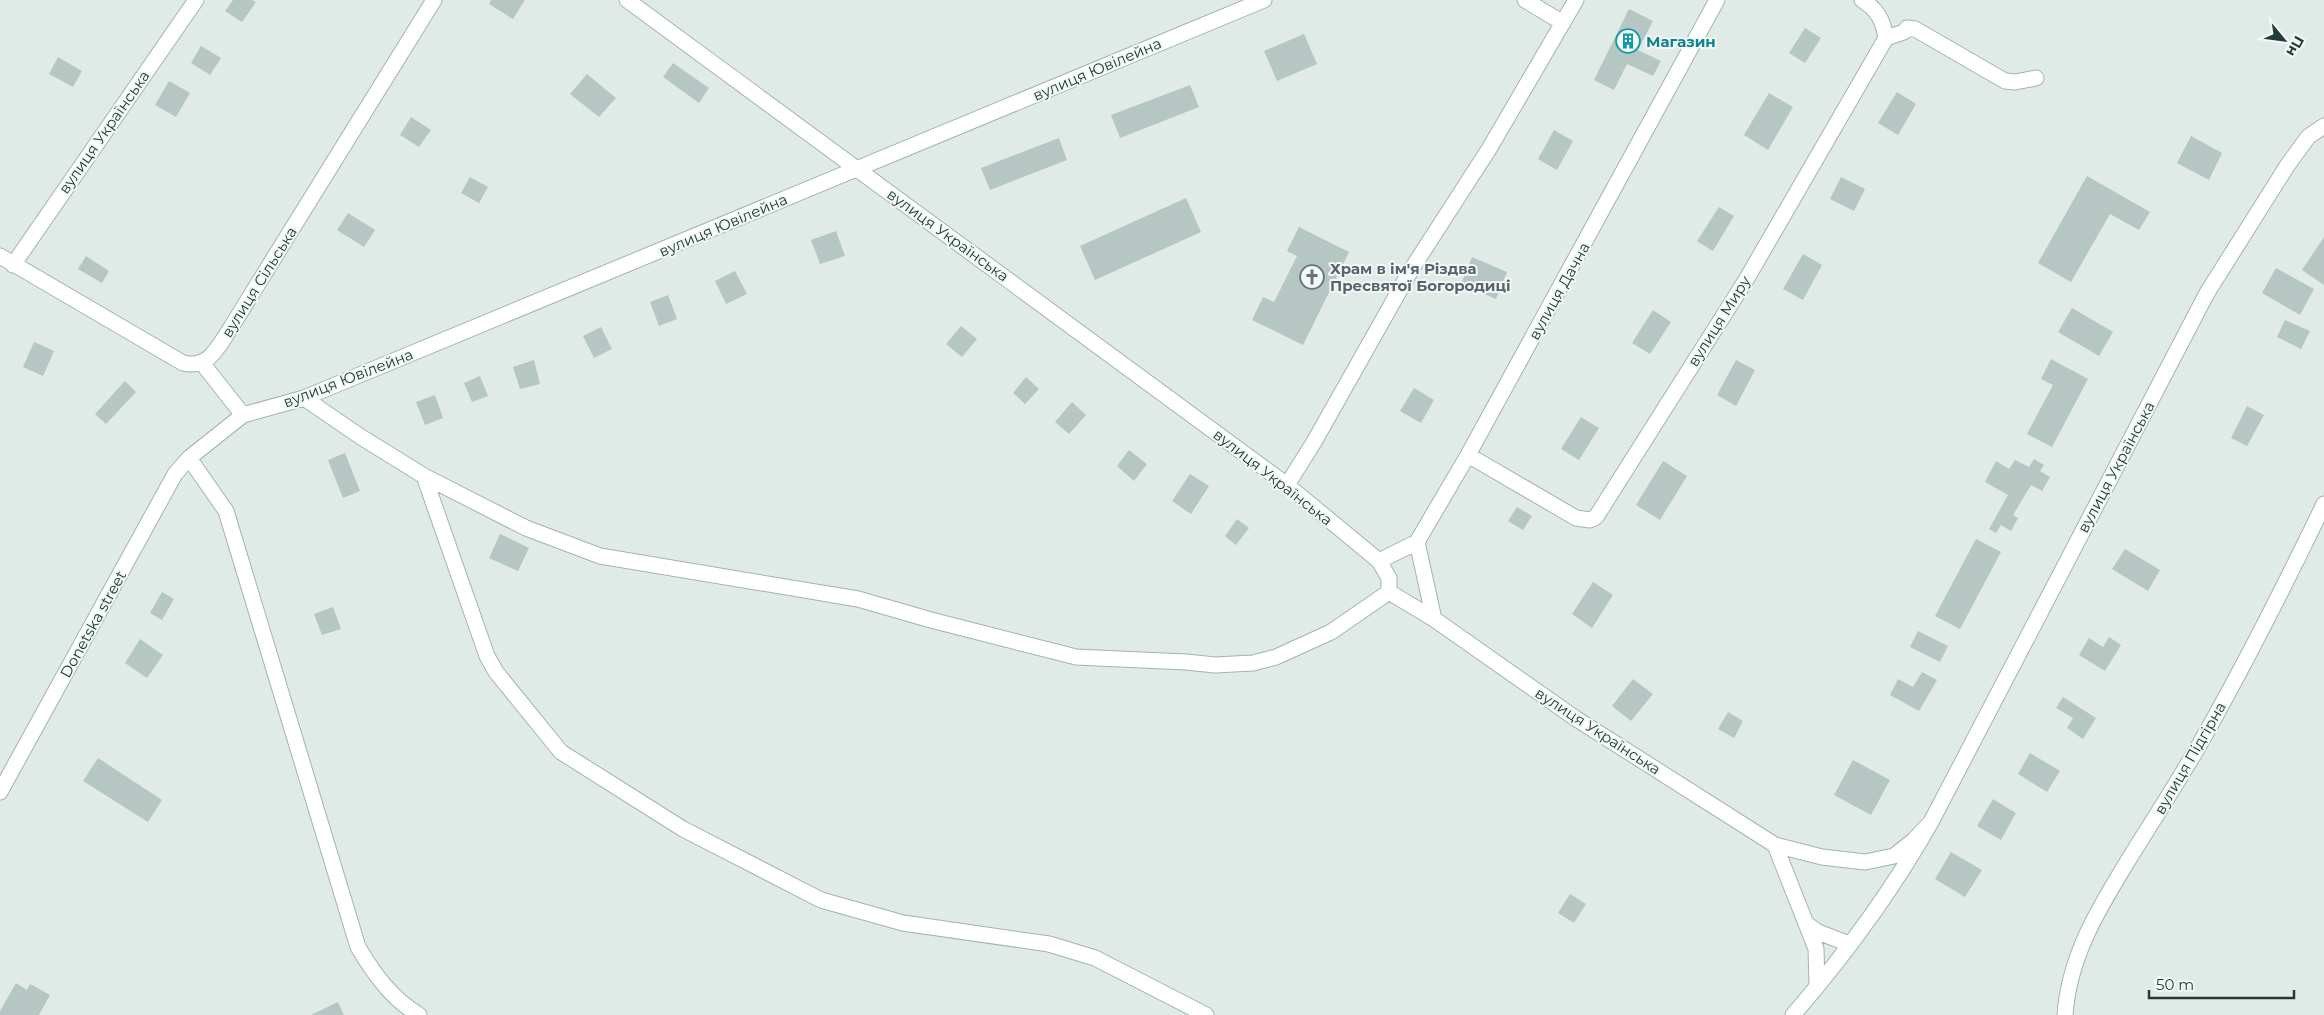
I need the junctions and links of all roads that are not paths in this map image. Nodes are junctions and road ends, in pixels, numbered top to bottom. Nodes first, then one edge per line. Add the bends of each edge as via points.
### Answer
1 (196, 0) edge
2 (434, 0) edge
3 (627, 0) edge
4 (1264, 0) edge
5 (1525, 0) edge
6 (1576, 0) edge
7 (1717, 0) edge
8 (1862, 0) edge
9 (1563, 23) junction
10 (1886, 38) junction
11 (2036, 78) dead end
12 (2324, 126) edge
13 (857, 169) junction
14 (7, 260) edge
15 (202, 363) junction
16 (304, 398) junction
17 (243, 415) junction
18 (1468, 455) junction
19 (189, 458) junction
20 (424, 476) junction
21 (1287, 485) junction
22 (2324, 504) edge
23 (1417, 542) junction
24 (1379, 561) junction
25 (1389, 592) junction
26 (1434, 618) junction
27 (0, 792) edge
28 (1931, 822) junction
29 (1775, 845) junction
30 (1807, 924) junction
31 (1849, 944) junction
32 (1817, 985) junction
33 (419, 1015) edge
34 (1206, 1015) edge
35 (1792, 1015) edge
36 (2065, 1015) edge

1 - 14 street, вулиця Українська
2 - 15 street, вулиця Сільська via 225,338 214,354
3 - 13 street, вулиця Українська
4 - 13 street, вулиця Ювілейна
5 - 9 street
6 - 9 street
7 - 18 street, вулиця Дачна
8 - 10 street via 1880,16
9 - 21 street via 1489,149 1412,270
10 - 11 street via 1908,28 1915,29 2005,81
10 - 18 street, вулиця Миру via 1746,280 1596,517 1590,520 1576,518
12 - 28 street, вулиця Українська via 2308,137 2287,166 2207,293
13 - 16 street, вулиця Ювілейна
13 - 21 street, вулиця Українська
14 - 15 street via 184,363
15 - 17 street
16 - 17 street, вулиця Ювілейна
16 - 20 street
17 - 19 street, вулиця Ювілейна
18 - 23 street, вулиця Дачна
19 - 27 street, Donetska street via 175,474
19 - 33 street via 226,511 358,947 373,972 405,1006
20 - 25 street via 526,528 600,556 858,599 1076,657 1215,666 1253,663 1276,657 1331,632
20 - 34 street via 487,656 496,672 561,752 683,829 821,900 903,923 1049,944 1095,958
21 - 24 street, вулиця Українська
22 - 36 street, вулиця Підгірна via 2280,596 2206,734 2094,916 2077,955
23 - 24 street
23 - 26 street
24 - 25 street, вулиця Українська via 1389,578
25 - 26 street, вулиця Українська
26 - 29 street, вулиця Українська via 1575,718
28 - 29 street, вулиця Українська via 1894,856 1865,862
28 - 31 street, вулиця Українська via 1903,871
29 - 30 street via 1792,894
30 - 31 street
30 - 32 street via 1816,949
31 - 32 street, вулиця Українська
32 - 35 street, вулиця Українська

